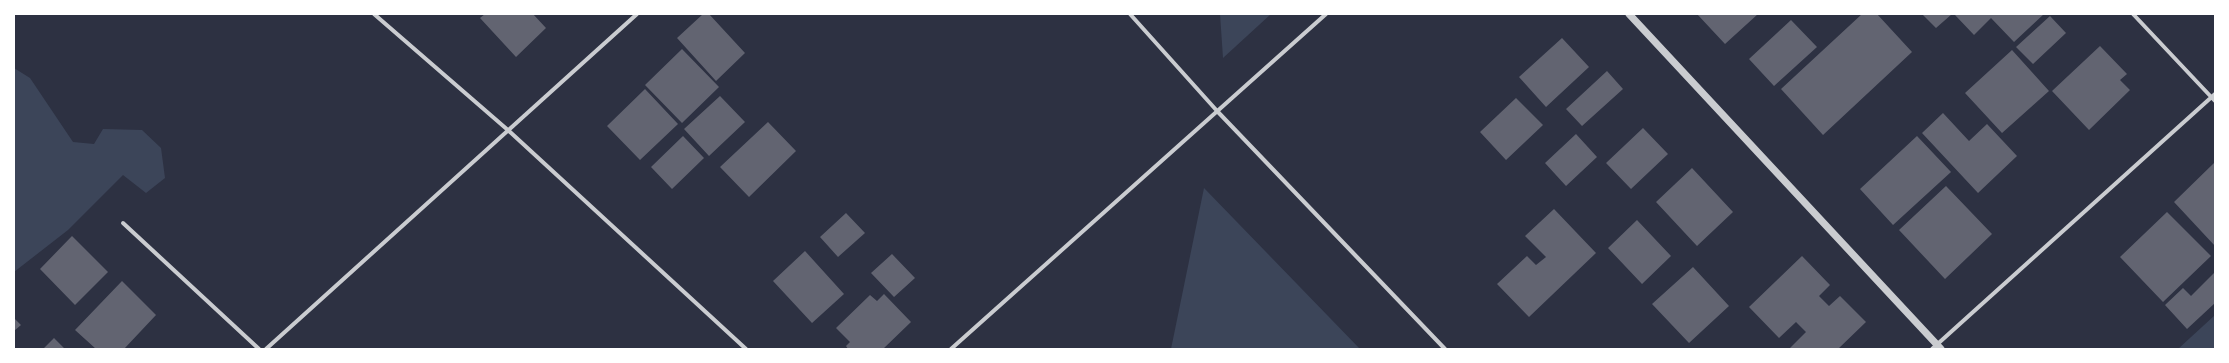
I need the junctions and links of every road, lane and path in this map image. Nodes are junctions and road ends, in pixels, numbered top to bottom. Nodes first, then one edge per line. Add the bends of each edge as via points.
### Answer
1 (374, 14) edge
2 (637, 14) edge
3 (1130, 14) edge
4 (1326, 14) edge
5 (1629, 14) edge
6 (2133, 14) edge
7 (2214, 97) edge
8 (1218, 112) junction
9 (509, 131) junction
10 (123, 223) dead end
11 (1937, 348) edge
12 (259, 349) edge
13 (266, 349) edge
14 (746, 349) edge
15 (951, 349) edge
16 (1445, 349) edge

1 - 9 street
2 - 9 street
3 - 8 street
4 - 8 street
5 - 11 street
6 - 7 street
7 - 11 street
8 - 15 street
8 - 16 street
9 - 13 street
9 - 14 street
10 - 12 street

